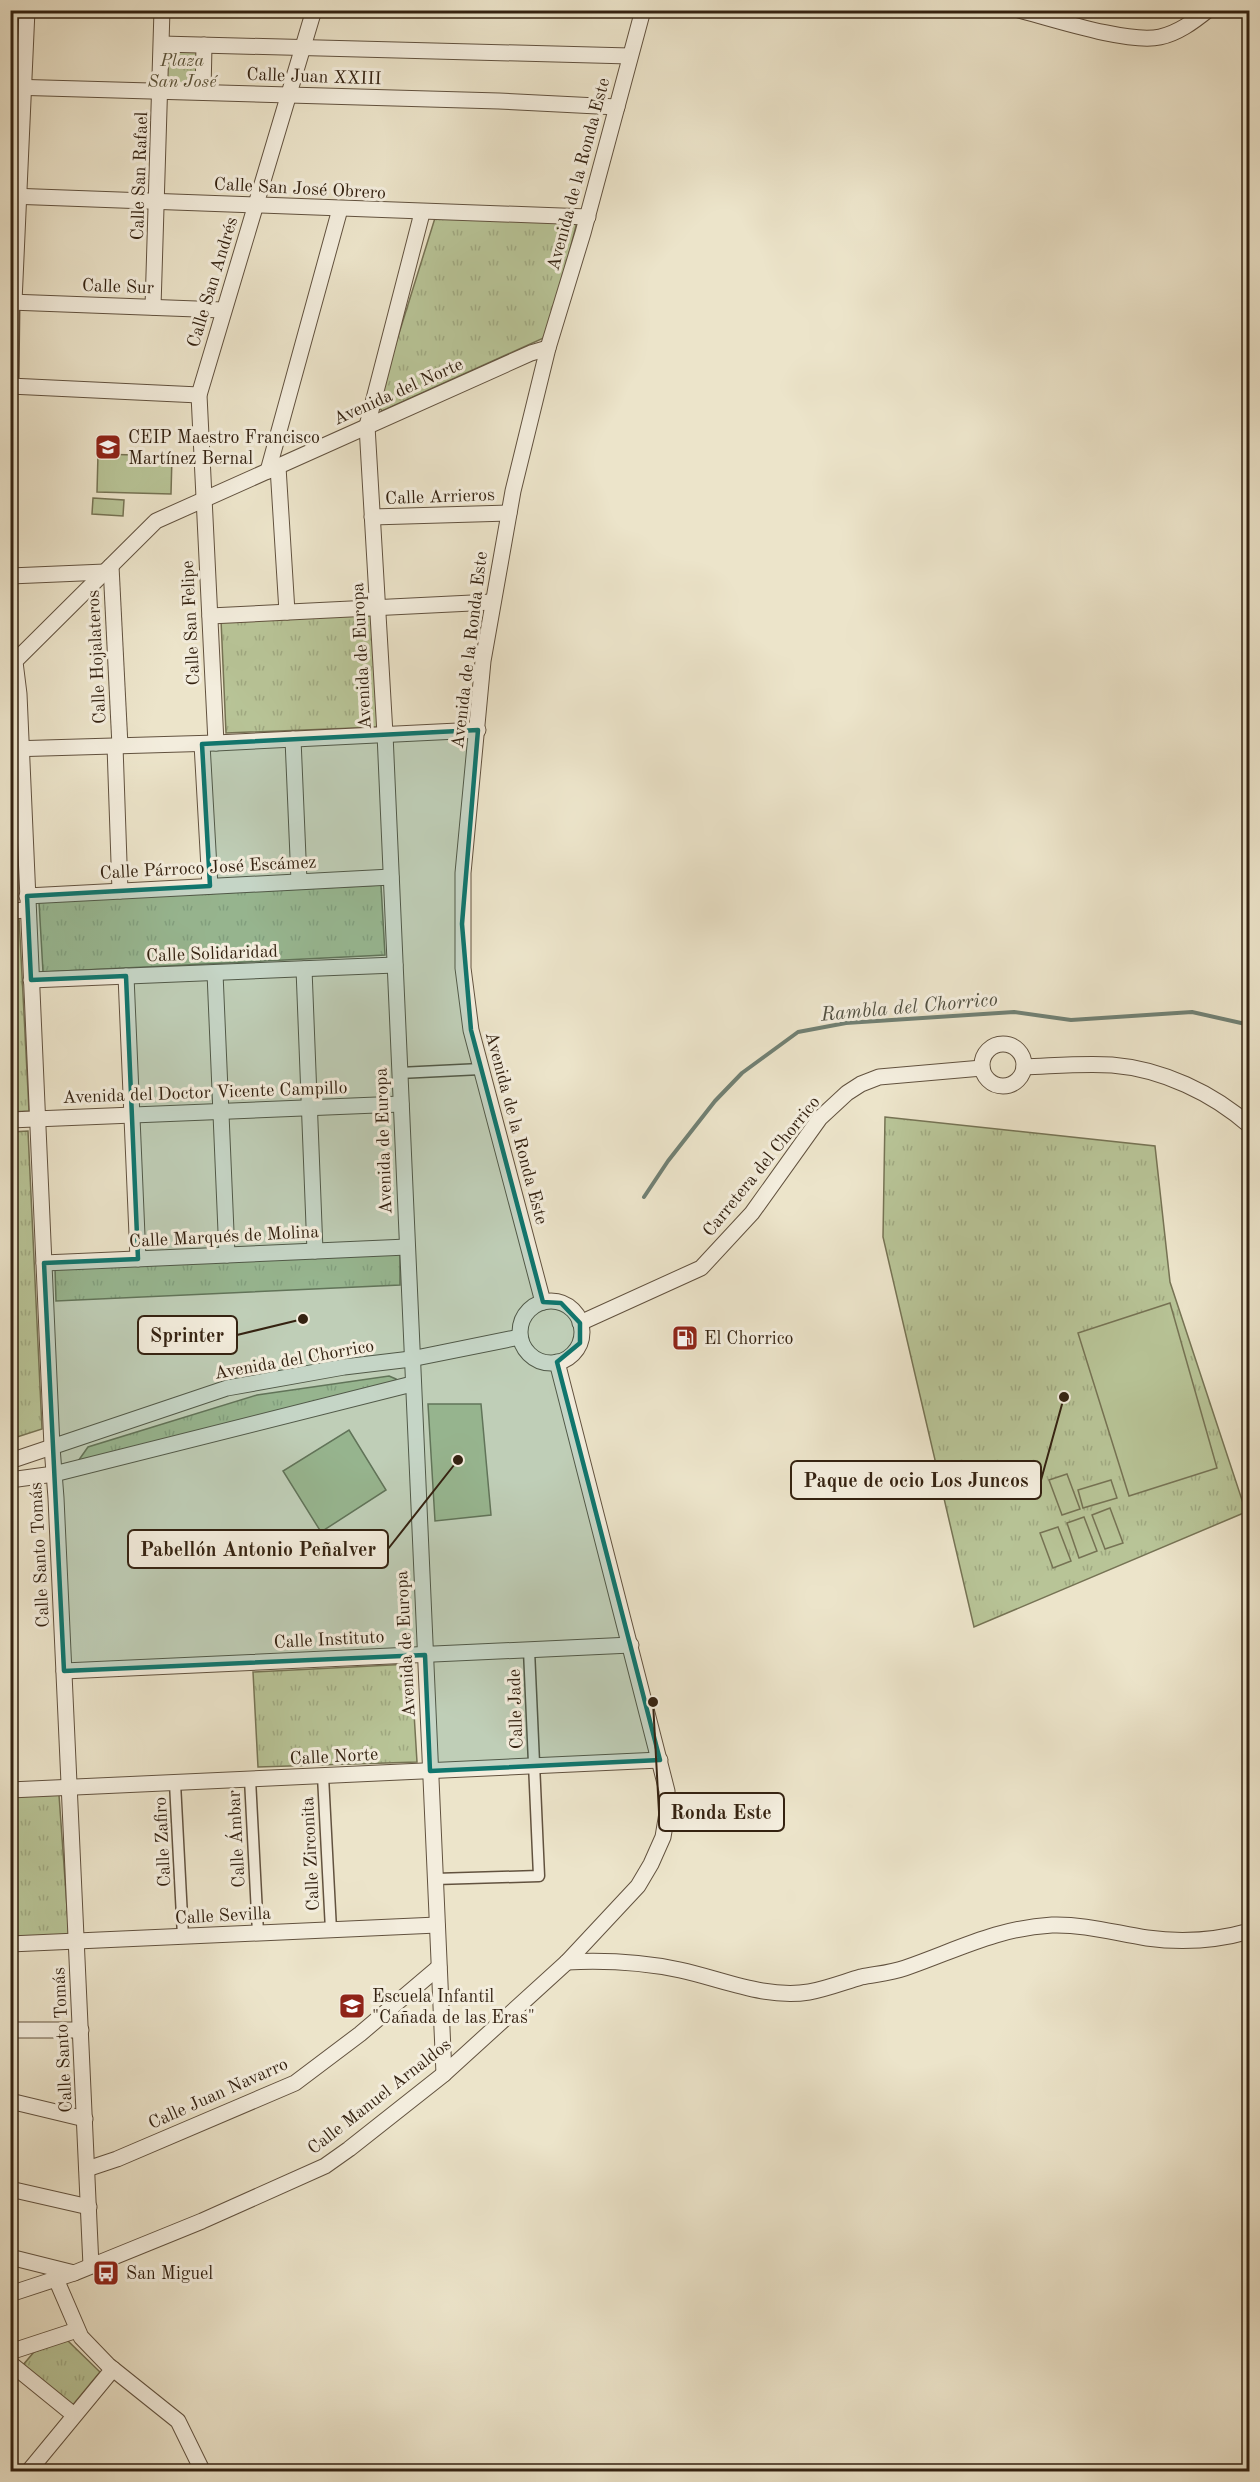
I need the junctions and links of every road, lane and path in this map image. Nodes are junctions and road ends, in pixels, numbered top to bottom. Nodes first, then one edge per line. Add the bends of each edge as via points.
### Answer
1 (27, 10) edge
2 (162, 10) edge
3 (314, 10) edge
4 (643, 10) edge
5 (1019, 10) edge
6 (1208, 10) edge
7 (18, 31) edge
8 (162, 44) junction
9 (204, 45) junction
10 (302, 48) junction
11 (630, 56) junction
12 (17, 88) edge
13 (161, 91) junction
14 (202, 92) junction
15 (289, 94) junction
16 (617, 107) junction
17 (15, 196) edge
18 (157, 201) junction
19 (255, 205) junction
20 (340, 209) junction
21 (422, 213) junction
22 (588, 217) junction
23 (12, 302) edge
24 (153, 307) junction
25 (223, 310) junction
26 (548, 348) junction
27 (12, 386) edge
28 (199, 395) junction
29 (367, 426) junction
30 (273, 469) junction
31 (204, 501) junction
32 (508, 513) junction
33 (372, 517) junction
34 (108, 569) junction
35 (10, 576) edge
36 (492, 602) junction
37 (378, 608) junction
38 (287, 612) junction
39 (210, 616) junction
40 (12, 663) edge
41 (478, 730) junction
42 (385, 734) junction
43 (293, 739) junction
44 (209, 744) junction
45 (118, 746) junction
46 (16, 749) edge
47 (18, 833) edge
48 (391, 877) junction
49 (299, 881) junction
50 (210, 886) junction
51 (120, 891) junction
52 (28, 903) junction
53 (10, 911) edge
54 (395, 965) junction
55 (304, 969) junction
56 (214, 973) junction
57 (126, 976) junction
58 (31, 980) junction
59 (1024, 1067) junction
60 (982, 1068) junction
61 (481, 1069) junction
62 (399, 1073) junction
63 (401, 1104) junction
64 (308, 1107) junction
65 (220, 1112) junction
66 (132, 1115) junction
67 (37, 1119) junction
68 (10, 1120) edge
69 (1250, 1126) edge
70 (406, 1247) junction
71 (315, 1251) junction
72 (227, 1255) junction
73 (138, 1259) junction
74 (44, 1263) junction
75 (543, 1302) junction
76 (580, 1323) junction
77 (520, 1337) junction
78 (411, 1359) junction
79 (557, 1362) junction
80 (412, 1384) junction
81 (52, 1447) junction
82 (10, 1461) edge
83 (54, 1474) junction
84 (10, 1480) edge
85 (631, 1645) junction
86 (529, 1650) junction
87 (425, 1654) junction
88 (64, 1671) junction
89 (660, 1760) junction
90 (534, 1766) junction
91 (430, 1771) junction
92 (323, 1776) junction
93 (250, 1779) junction
94 (175, 1783) junction
95 (70, 1787) junction
96 (10, 1790) edge
97 (435, 1879) junction
98 (437, 1925) junction
99 (331, 1930) junction
100 (1250, 1931) edge
101 (258, 1933) junction
102 (183, 1936) junction
103 (77, 1941) junction
104 (10, 1944) edge
105 (567, 1962) junction
106 (439, 1967) junction
107 (10, 2030) edge
108 (81, 2030) junction
109 (444, 2074) junction
110 (10, 2101) edge
111 (85, 2119) junction
112 (87, 2169) junction
113 (10, 2189) edge
114 (89, 2207) junction
115 (10, 2257) edge
116 (91, 2266) junction
117 (74, 2272) junction
118 (56, 2279) junction
119 (10, 2294) edge
120 (77, 2330) junction
121 (10, 2352) edge
122 (10, 2363) edge
123 (112, 2369) junction
124 (74, 2415) junction
125 (28, 2472) edge
126 (203, 2472) edge

1 - 7 street
2 - 8 street, Calle San Rafael
3 - 10 street, Calle San Andrés
4 - 11 street, Avenida de la Ronda Este
5 - 6 street via 1139,39 1171,34
7 - 12 street
8 - 9 street
8 - 13 street, Calle San Rafael
9 - 10 street
9 - 14 street
10 - 11 street
10 - 15 street, Calle San Andrés
11 - 16 street, Avenida de la Ronda Este
12 - 13 street, Calle Juan XXIII
12 - 17 street
13 - 14 street, Calle Juan XXIII
13 - 18 street, Calle San Rafael
14 - 15 street, Calle Juan XXIII
15 - 16 street, Calle Juan XXIII
15 - 19 street, Calle San Andrés
16 - 22 street, Avenida de la Ronda Este
17 - 18 street, Calle San José Obrero
17 - 23 street
18 - 19 street, Calle San José Obrero
18 - 24 street, Calle San Rafael
19 - 20 street, Calle San José Obrero
19 - 25 street, Calle San Andrés
20 - 21 street, Calle San José Obrero
20 - 30 street
21 - 22 street, Calle San José Obrero
21 - 29 street, Avenida de Europa
22 - 26 street, Avenida de la Ronda Este
23 - 24 street, Calle Sur
23 - 27 street
24 - 25 street, Calle Sur
25 - 28 street, Calle San Andrés
26 - 29 street, Avenida del Norte
26 - 32 street, Avenida de la Ronda Este
27 - 28 street
28 - 31 street, Calle San Andrés
29 - 30 street, Avenida del Norte
29 - 33 street, Avenida de Europa
30 - 31 street, Avenida del Norte
30 - 38 street
31 - 34 street, Avenida del Norte via 156,521
31 - 39 street, Calle San Felipe
32 - 33 street, Calle Arrieros
32 - 36 street, Avenida de la Ronda Este
33 - 37 street, Avenida de Europa
34 - 35 street
34 - 40 street, Avenida del Norte
34 - 45 street, Calle Hojalateros
36 - 37 street
36 - 41 street, Avenida de la Ronda Este
37 - 38 street
37 - 42 street, Avenida de Europa
38 - 39 street
39 - 44 street, Calle San Felipe
40 - 46 street, Calle Santo Tomás
41 - 42 street
41 - 61 street, Avenida de la Ronda Este via 463,873 462,935 471,1029
42 - 43 street
42 - 48 street, Avenida de Europa
43 - 44 street
43 - 49 street
44 - 45 street
44 - 50 street, Calle San Felipe
45 - 46 street
45 - 51 street, Calle Hojalateros
46 - 47 street, Calle Santo Tomás
47 - 52 street, Calle Santo Tomás
48 - 49 street, Calle Párroco José Escámez
48 - 54 street, Avenida de Europa
49 - 50 street, Calle Párroco José Escámez
50 - 51 street, Calle Párroco José Escámez
51 - 52 street, Calle Párroco José Escámez
52 - 53 street, Calle Párroco José Escámez
52 - 58 street, Calle Santo Tomás
54 - 55 street, Calle Solidaridad
54 - 62 street, Avenida de Europa
55 - 56 street, Calle Solidaridad
55 - 64 street
56 - 57 street, Calle Solidaridad
56 - 65 street
57 - 58 street, Calle Solidaridad
57 - 66 street
58 - 67 street, Calle Santo Tomás
59 - 60 street via 1017,1081 1003,1087 987,1079
59 - 60 street via 1019,1051 998,1044 987,1050
59 - 69 street via 1138,1068 1198,1091
60 - 76 street, Carretera del Chorrico via 879,1077 861,1084 820,1118 752,1213 701,1268
61 - 62 street
61 - 75 street, Avenida de la Ronda Este
62 - 63 street, Avenida de Europa
63 - 64 street, Avenida del Doctor Vicente Campillo
63 - 70 street, Avenida de Europa
64 - 65 street, Avenida del Doctor Vicente Campillo
64 - 71 street
65 - 66 street, Avenida del Doctor Vicente Campillo
65 - 72 street
66 - 67 street, Avenida del Doctor Vicente Campillo
66 - 73 street
67 - 68 street, Avenida del Doctor Vicente Campillo
67 - 74 street, Calle Santo Tomás
70 - 71 street, Calle Marqués de Molina
70 - 78 street, Avenida de Europa
71 - 72 street, Calle Marqués de Molina
72 - 73 street, Calle Marqués de Molina
73 - 74 street, Calle Marqués de Molina
74 - 81 street, Calle Santo Tomás
75 - 76 street via 561,1303 576,1314
75 - 77 street via 528,1312
76 - 79 street via 580,1343 566,1359
77 - 78 street, Avenida del Chorrico
77 - 79 street via 537,1360
78 - 80 street, Avenida de Europa
78 - 81 street, Avenida del Chorrico via 227,1388
79 - 85 street
80 - 83 street
80 - 87 street, Avenida de Europa
81 - 82 street, Avenida del Chorrico
81 - 83 street, Calle Santo Tomás
83 - 84 street
83 - 88 street, Calle Santo Tomás
85 - 86 street, Calle Instituto
85 - 89 street
86 - 87 street, Calle Instituto
86 - 90 street, Calle Jade
87 - 88 street, Calle Instituto
87 - 91 street, Avenida de Europa
88 - 95 street, Calle Santo Tomás
89 - 90 street, Calle Norte
89 - 105 street via 667,1813 663,1837 651,1864 638,1886
90 - 91 street, Calle Norte
90 - 97 street, Calle Jade via 539,1876
91 - 92 street, Calle Norte
91 - 97 street, Avenida de Europa
92 - 93 street, Calle Norte
92 - 99 street, Calle Zirconita
93 - 94 street, Calle Norte
93 - 101 street, Calle Ámbar
94 - 95 street, Calle Norte
94 - 102 street, Calle Zafiro
95 - 96 street, Calle Norte
95 - 103 street, Calle Santo Tomás
97 - 98 street, Avenida de Europa
98 - 99 street, Calle Sevilla
98 - 106 street, Avenida de Europa
99 - 101 street, Calle Sevilla
100 - 105 street via 1218,1940 1181,1942 1092,1928 1021,1928 996,1933 902,1969 809,1992 785,1994 649,1964 611,1960
101 - 102 street, Calle Sevilla
102 - 103 street, Calle Sevilla
103 - 104 street, Calle Sevilla
103 - 108 street, Calle Santo Tomás
105 - 109 street, Calle Manuel Arnaldos
106 - 109 street, Avenida de Europa
106 - 112 street, Calle Juan Navarro via 360,2034 295,2082
107 - 108 street
108 - 111 street, Calle Santo Tomás
109 - 116 street, Calle Manuel Arnaldos via 325,2166
110 - 111 street
111 - 112 street, Calle Santo Tomás
112 - 114 street, Calle Santo Tomás
113 - 114 street
114 - 116 street, Calle Santo Tomás
115 - 117 street
116 - 117 street, Calle Manuel Arnaldos
117 - 118 street, Calle Manuel Arnaldos
118 - 119 street, Calle Manuel Arnaldos
118 - 120 street
120 - 121 street
120 - 123 street
122 - 124 street
123 - 124 street
123 - 126 street via 177,2421
124 - 125 street

